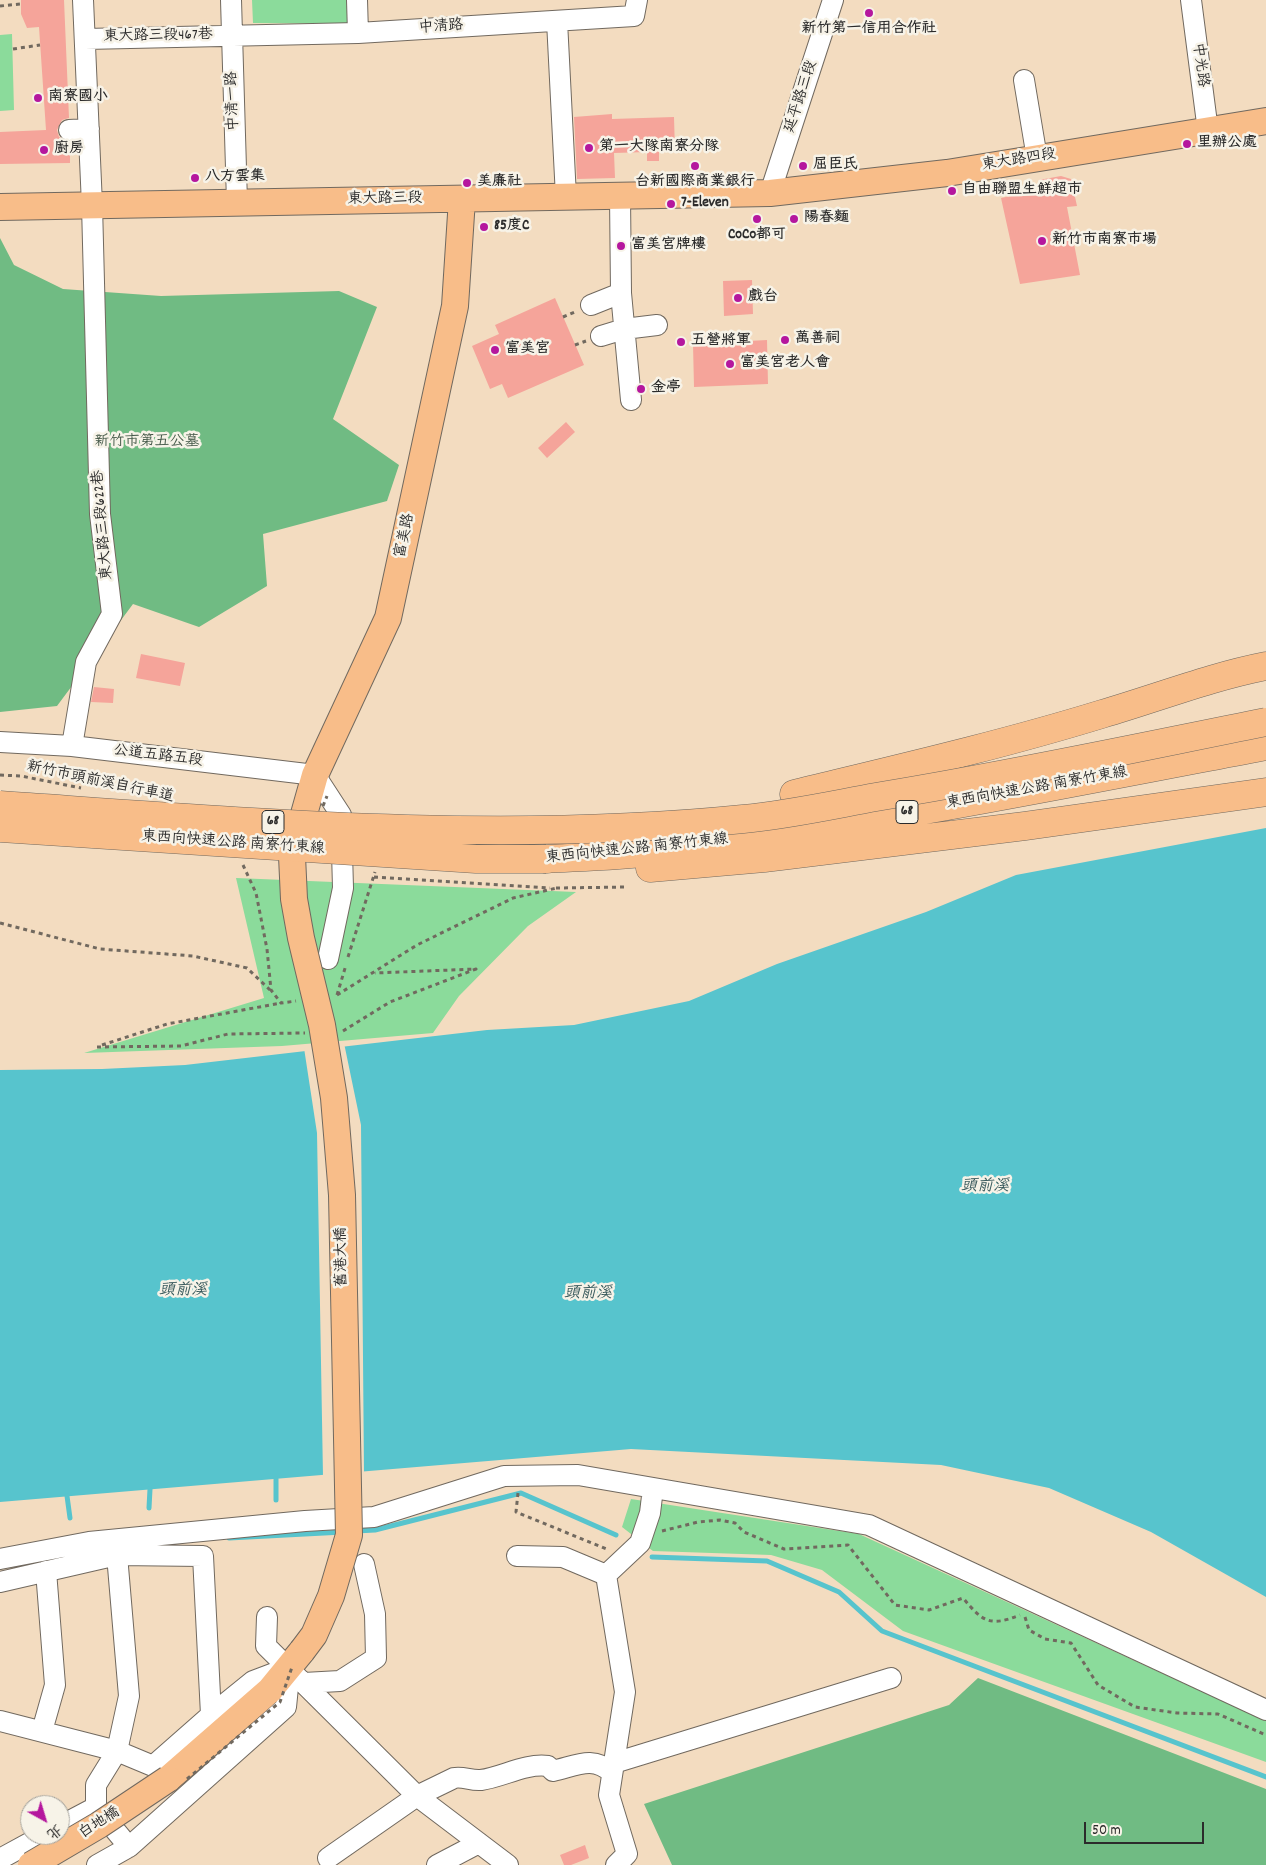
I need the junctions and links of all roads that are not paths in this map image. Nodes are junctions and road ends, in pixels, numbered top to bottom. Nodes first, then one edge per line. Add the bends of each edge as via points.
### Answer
1 (83, 0) edge
2 (231, 0) edge
3 (357, 0) edge
4 (637, 0) edge
5 (833, 0) edge
6 (1191, 0) edge
7 (557, 21) junction
8 (358, 33) junction
9 (232, 36) junction
10 (85, 39) junction
11 (1024, 80) dead end
12 (1266, 121) edge
13 (1208, 131) junction
14 (1037, 158) junction
15 (770, 193) junction
16 (620, 196) junction
17 (566, 197) junction
18 (462, 199) junction
19 (237, 202) junction
20 (92, 205) junction
21 (0, 207) edge
22 (621, 293) junction
23 (592, 306) dead end
24 (658, 325) dead end
25 (624, 329) junction
26 (601, 336) dead end
27 (631, 400) dead end
28 (1266, 666) edge
29 (1266, 722) edge
30 (0, 742) edge
31 (72, 746) junction
32 (1266, 746) edge
33 (1266, 792) edge
34 (321, 795) junction
35 (0, 805) edge
36 (0, 828) edge
37 (547, 831) junction
38 (292, 856) joint
39 (546, 860) junction
40 (328, 959) dead end
41 (653, 1488) junction
42 (117, 1555) junction
43 (517, 1556) dead end
44 (0, 1559) edge
45 (364, 1564) dead end
46 (46, 1571) junction
47 (606, 1575) junction
48 (0, 1582) edge
49 (268, 1617) dead end
50 (299, 1666) junction
51 (891, 1678) dead end
52 (1266, 1710) edge
53 (211, 1715) junction
54 (0, 1721) edge
55 (42, 1732) junction
56 (117, 1751) junction
57 (613, 1768) junction
58 (176, 1781) joint
59 (417, 1796) junction
60 (96, 1807) junction
61 (70, 1821) edge
62 (479, 1843) junction
63 (26, 1845) edge
64 (129, 1847) junction
65 (328, 1858) dead end
66 (0, 1859) edge
67 (31, 1865) edge
68 (97, 1865) edge
69 (437, 1865) edge
70 (508, 1865) edge
71 (616, 1865) edge

1 - 10 street, 東大路三段467巷
2 - 9 street, 中清一路
3 - 8 street
4 - 7 street, 中清路 via 634,16
5 - 15 street, 延平路三段
6 - 13 street, 中光路
7 - 8 street, 中清路
7 - 17 street
8 - 9 street, 中清路
9 - 10 street, 東大路三段467巷
9 - 19 street, 中清一路
10 - 20 street, 東大路三段467巷 via 79,129
11 - 14 street
12 - 13 main road, 東大路四段
13 - 14 main road, 東大路四段
14 - 15 main road, 東大路四段 via 947,173
15 - 16 main road, 東大路三段
16 - 17 main road, 東大路三段
16 - 22 street
17 - 18 main road, 東大路三段
18 - 19 main road, 東大路三段
18 - 34 main road, 富美路 via 455,306 388,618
19 - 20 main road, 東大路三段
20 - 21 main road, 東大路三段
20 - 31 street, 東大路三段622巷 via 100,514 112,614 86,662
22 - 23 street
22 - 25 street
24 - 25 street
25 - 26 street
25 - 27 street
28 - 37 highway, bridge via 1232,672 1093,717 794,794 685,814
29 - 37 highway, 東西向快速公路 南寮竹東線 / 68, bridge via 944,786 747,819
30 - 31 street, 公道五路五段
31 - 34 street, 公道五路五段
32 - 39 highway, 東西向快速公路 南寮竹東線 / 68 via 792,832 649,852
33 - 39 highway via 1005,828 683,866 600,869
34 - 38 main road, 富美路
34 - 40 street via 341,815 343,888
35 - 37 highway, 東西向快速公路 南寮竹東線 / 68, bridge via 377,828
36 - 39 highway, 東西向快速公路 南寮竹東線 / 68, bridge via 476,859
38 - 50 main road, 舊港大橋, bridge via 294,899 322,1025 334,1098 342,1195 349,1526 345,1552 331,1596
41 - 44 street via 578,1475 504,1476 374,1517 89,1542
41 - 47 street via 650,1512 640,1543
41 - 52 street via 869,1526
42 - 46 street
42 - 53 street via 203,1556
42 - 56 street via 129,1696
43 - 47 street via 563,1557
45 - 50 street via 375,1614 376,1658 340,1681
46 - 48 street
46 - 55 street via 55,1685
47 - 57 street via 625,1692
49 - 50 street via 266,1646
50 - 53 street via 254,1681
50 - 58 main road, 舊港大橋
50 - 59 street
50 - 64 street via 286,1706
51 - 57 street
53 - 56 street via 154,1766
54 - 55 street
55 - 56 street
56 - 60 street via 96,1785
57 - 59 street via 594,1762 553,1771 548,1766 534,1766 482,1780 460,1776
57 - 71 street via 609,1795 627,1854
58 - 67 main road, 白地橋, bridge
59 - 62 street
59 - 65 street
60 - 61 street
60 - 64 street
62 - 69 street
62 - 70 street
63 - 66 street
64 - 68 street

